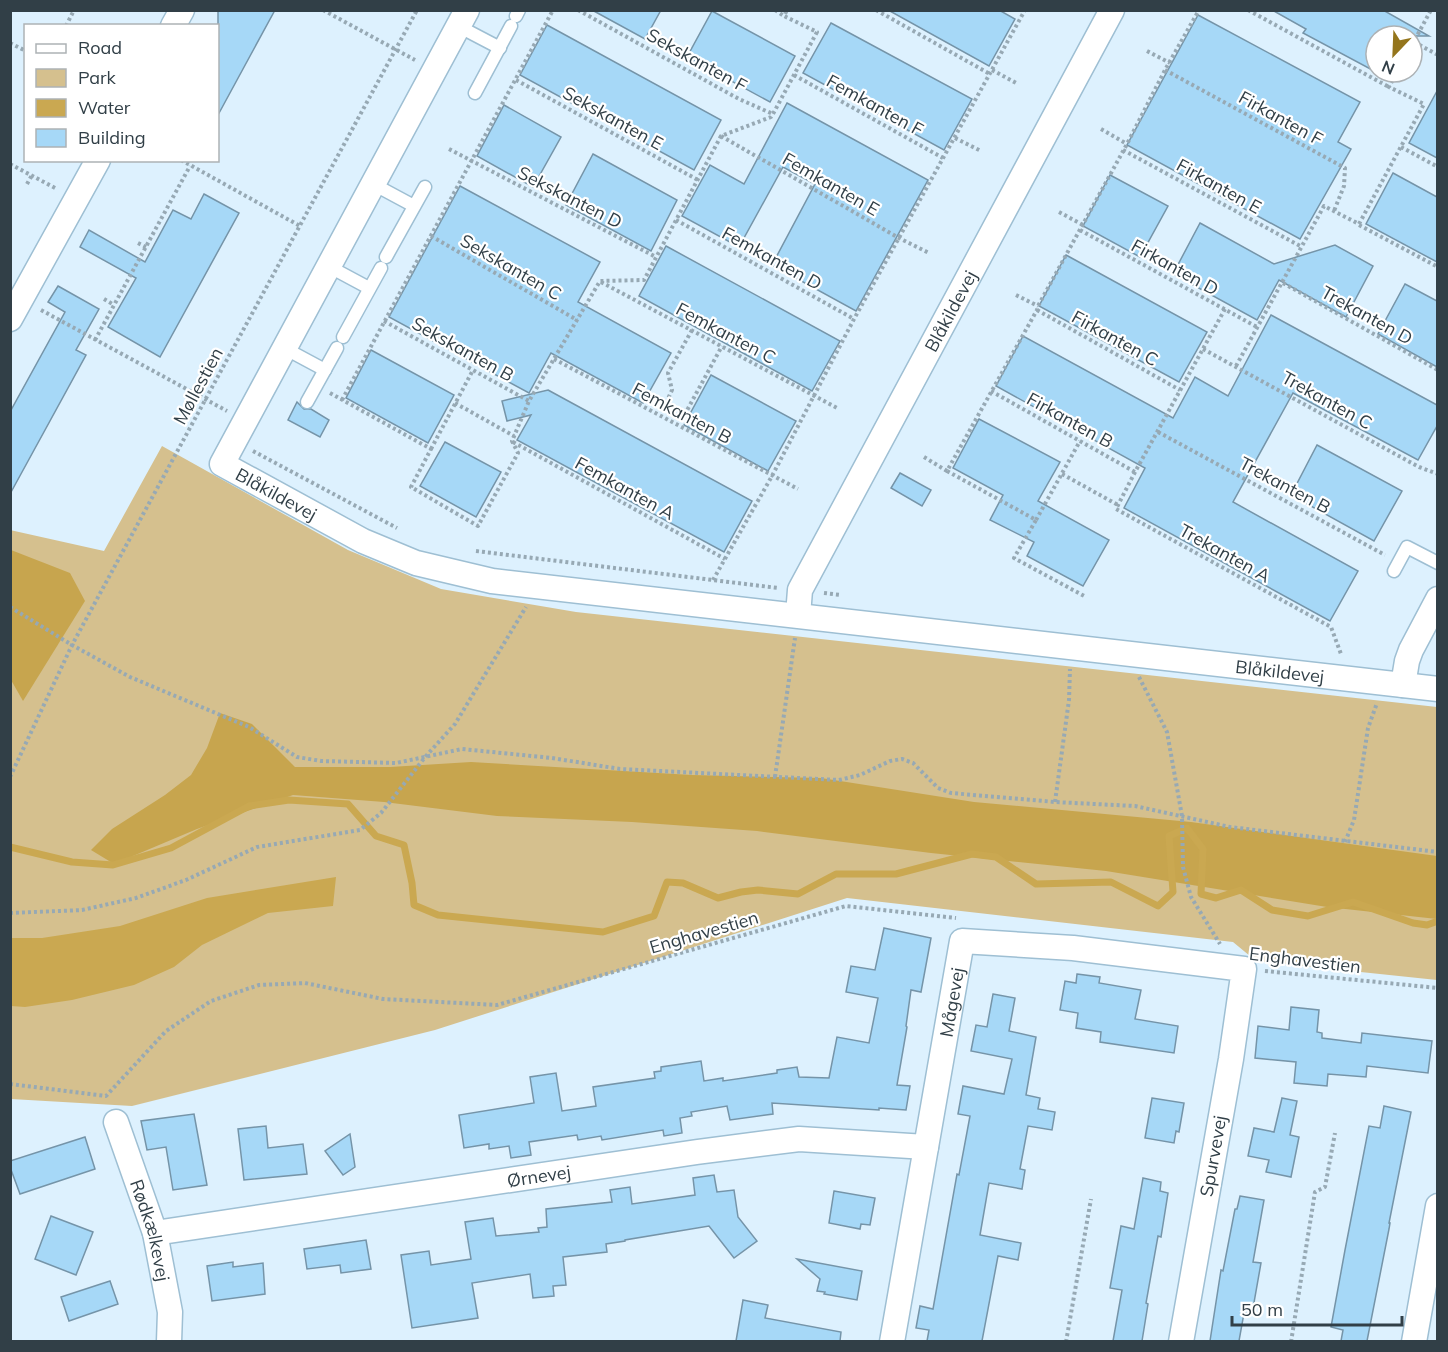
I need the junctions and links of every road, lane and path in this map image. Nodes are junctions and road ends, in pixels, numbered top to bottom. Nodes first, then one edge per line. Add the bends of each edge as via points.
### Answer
1 (74, 10) edge
2 (182, 10) edge
3 (323, 10) edge
4 (417, 10) edge
5 (553, 10) edge
6 (578, 10) edge
7 (775, 10) edge
8 (787, 10) edge
9 (876, 10) edge
10 (1025, 10) edge
11 (1112, 10) edge
12 (1200, 10) edge
13 (1248, 10) edge
14 (1431, 10) edge
15 (784, 16) junction
16 (463, 18) edge
17 (515, 18) edge
18 (67, 24) edge
19 (174, 24) edge
20 (1424, 24) edge
21 (10, 43) edge
22 (500, 48) junction
23 (396, 49) junction
24 (24, 50) edge
25 (1147, 51) dead end
26 (1170, 63) junction
27 (434, 70) junction
28 (1165, 70) junction
29 (991, 72) junction
30 (795, 75) junction
31 (516, 80) junction
32 (1018, 84) dead end
33 (1391, 84) edge
34 (1389, 87) junction
35 (475, 93) dead end
36 (773, 114) junction
37 (1101, 129) dead end
38 (721, 136) junction
39 (955, 138) junction
40 (1127, 144) junction
41 (1401, 147) junction
42 (449, 148) dead end
43 (1123, 150) junction
44 (981, 151) dead end
45 (943, 158) junction
46 (472, 161) junction
47 (97, 162) edge
48 (184, 162) edge
49 (10, 164) edge
50 (190, 166) junction
51 (1437, 167) edge
52 (32, 175) junction
53 (698, 180) junction
54 (27, 184) dead end
55 (373, 184) junction
56 (424, 187) dead end
57 (77, 200) junction
58 (414, 206) junction
59 (1334, 211) junction
60 (1059, 212) dead end
61 (676, 220) junction
62 (1359, 224) junction
63 (1083, 225) junction
64 (300, 226) junction
65 (1080, 230) junction
66 (430, 236) junction
67 (899, 238) junction
68 (138, 243) dead end
69 (146, 247) junction
70 (1302, 247) junction
71 (928, 253) dead end
72 (656, 257) junction
73 (328, 266) junction
74 (1437, 267) edge
75 (600, 281) junction
76 (1283, 283) junction
77 (369, 288) junction
78 (1017, 296) dead end
79 (104, 299) dead end
80 (114, 305) junction
81 (1037, 308) junction
82 (1225, 309) junction
83 (16, 310) edge
84 (577, 320) junction
85 (854, 320) junction
86 (384, 321) junction
87 (1257, 327) junction
88 (692, 330) junction
89 (95, 340) junction
90 (722, 346) junction
91 (284, 348) junction
92 (1203, 349) junction
93 (554, 359) junction
94 (1236, 366) junction
95 (325, 370) junction
96 (473, 370) junction
97 (1437, 370) edge
98 (317, 385) junction
99 (1180, 390) junction
100 (991, 391) junction
101 (815, 395) junction
102 (206, 399) junction
103 (342, 400) junction
104 (529, 401) junction
105 (307, 402) dead end
106 (455, 403) junction
107 (839, 408) dead end
108 (1158, 432) junction
109 (514, 436) junction
110 (512, 441) junction
111 (1080, 441) junction
112 (431, 449) junction
113 (924, 457) dead end
114 (947, 471) junction
115 (1135, 472) junction
116 (1062, 474) junction
117 (1437, 474) edge
118 (772, 476) junction
119 (798, 489) dead end
120 (1118, 505) junction
121 (1035, 520) junction
122 (725, 559) junction
123 (1437, 563) edge
124 (1397, 567) joint
125 (713, 580) dead end
126 (539, 586) junction
127 (1086, 597) dead end
128 (1437, 599) edge
129 (10, 607) edge
130 (798, 615) junction
131 (72, 645) junction
132 (1070, 647) junction
133 (1127, 653) junction
134 (1341, 654) dead end
135 (1393, 684) junction
136 (1437, 689) edge
137 (426, 756) junction
138 (10, 777) edge
139 (774, 777) junction
140 (1055, 802) junction
141 (1182, 816) junction
142 (1345, 842) junction
143 (1437, 852) edge
144 (10, 913) edge
145 (967, 919) dead end
146 (1210, 946) dead end
147 (1244, 969) junction
148 (1437, 988) edge
149 (10, 1084) edge
150 (116, 1122) dead end
151 (1335, 1133) dead end
152 (926, 1147) junction
153 (1091, 1199) dead end
154 (1437, 1206) edge
155 (155, 1233) junction
156 (1434, 1244) edge
157 (169, 1341) edge
158 (892, 1341) edge
159 (1066, 1341) edge
160 (1181, 1341) edge
161 (1291, 1341) edge
162 (1414, 1341) edge

1 - 18 path
2 - 19 street
3 - 23 path
4 - 23 path, Møllestien
5 - 31 path
6 - 36 path, Sekskanten F
7 - 15 path
8 - 15 path
9 - 29 path
10 - 29 path
11 - 130 street, Blåkildevej via 800,590
12 - 26 path
13 - 34 path
14 - 20 path
15 - 30 path via 817,32
16 - 22 lane
16 - 27 street, Blåkildevej
17 - 22 lane
21 - 24 path
22 - 35 lane
23 - 27 path
23 - 64 path, Møllestien
25 - 26 path
26 - 28 path
27 - 55 street, Blåkildevej
28 - 40 path
28 - 59 path, Firkanten F via 1345,168 1344,186
29 - 32 path
29 - 39 path
30 - 36 path
30 - 45 path, Femkanten F
31 - 46 path
31 - 53 path, Sekskanten E
33 - 34 path
34 - 41 path via 1424,105
36 - 38 path
37 - 40 path
38 - 53 path
38 - 67 path, Femkanten E
39 - 44 path
39 - 45 path
40 - 43 path
41 - 51 path
41 - 62 path
42 - 46 path, Sekskanten D
43 - 63 path
43 - 70 path, Firkanten E
45 - 67 path
46 - 66 path
46 - 72 path, Sekskanten D
47 - 57 street
48 - 50 path
49 - 52 path
50 - 64 path
50 - 69 path
52 - 54 path
52 - 57 path
53 - 61 path
55 - 58 lane
55 - 73 street, Blåkildevej
56 - 58 lane
57 - 83 street
58 - 77 lane
59 - 62 path
59 - 70 path via 1324,206
60 - 63 path
61 - 72 path
61 - 85 path, Femkanten D
62 - 74 path
63 - 65 path
64 - 102 path, Møllestien
65 - 81 path
65 - 82 path, Firkanten D
66 - 84 path, Sekskanten C
66 - 86 path
67 - 71 path, Femkanten E
67 - 85 path
68 - 69 path
69 - 80 path
70 - 76 path
72 - 75 path via 644,280
73 - 77 lane
73 - 91 street, Blåkildevej
75 - 84 path
75 - 88 path, Femkanten C
76 - 87 path
76 - 97 path, Trekanten D
77 - 95 lane
78 - 81 path, Firkanten C
79 - 80 path
80 - 89 path
81 - 99 path, Firkanten C
81 - 100 path
82 - 87 path, Firkanten D
82 - 92 path
83 - 89 path
84 - 93 path
85 - 101 path
86 - 96 path, Sekskanten B
86 - 103 path
87 - 94 path
88 - 90 path, Femkanten C
88 - 90 path via 668,373 672,390 666,403 685,414
89 - 102 path
90 - 101 path, Femkanten C
91 - 95 lane
91 - 126 street, Blåkildevej via 222,464 363,541 416,563 492,581
92 - 94 path, Trekanten C
92 - 99 path
93 - 104 path
93 - 118 path, Femkanten B
94 - 117 path, Trekanten C
95 - 98 lane
96 - 104 path, Sekskanten B
96 - 106 path
98 - 103 path
98 - 105 lane
99 - 108 path
100 - 111 path, Firkanten B
100 - 114 path
101 - 107 path, Femkanten C
101 - 118 path
102 - 131 path, Møllestien
103 - 112 path
104 - 109 path
106 - 109 path
106 - 112 path
108 - 115 path
108 - 124 path, Trekanten B
109 - 110 path
110 - 112 path via 518,453 478,526 411,487
110 - 122 path, Femkanten A
111 - 115 path, Firkanten B
111 - 116 path
113 - 114 path
114 - 121 path
115 - 120 path
116 - 120 path, Trekanten A
116 - 121 path
118 - 119 path, Femkanten B
118 - 122 path
120 - 134 path, Trekanten A via 1116,509 1331,627
121 - 127 path via 1014,558
122 - 125 path
123 - 124 lane via 1407,547
126 - 130 street, Blåkildevej
126 - 137 path via 455,724
128 - 135 street
129 - 131 path
130 - 132 street, Blåkildevej
130 - 139 path
131 - 137 path via 130,677 249,727 297,757 396,763
131 - 138 path, Møllestien
132 - 133 street, Blåkildevej
132 - 140 path via 1069,700
133 - 135 street, Blåkildevej
133 - 141 path via 1167,732
135 - 136 street, Blåkildevej
135 - 142 path via 1368,728 1354,820
137 - 139 path via 462,749 620,769
137 - 144 path via 381,813 360,830 257,847 136,898 82,910
139 - 140 path via 838,780 902,759 913,763 938,788 951,793
140 - 141 path via 1135,806
141 - 142 path via 1230,827
141 - 146 path via 1183,867 1191,897 1221,947
142 - 143 path
145 - 149 path, Enghavestien via 846,906 497,1005 383,999 305,983 259,985 211,1000 166,1031 106,1096
147 - 148 path, Enghavestien
147 - 152 street, Mågevej via 1073,948 962,941
147 - 160 street, Spurvevej
150 - 155 street, Rødkælkevej
151 - 161 path via 1325,1187 1315,1192
152 - 155 street, Ørnevej via 799,1139
152 - 158 street, Mågevej
153 - 159 path
154 - 156 street
155 - 157 street, Rødkælkevej via 170,1312
156 - 162 street

